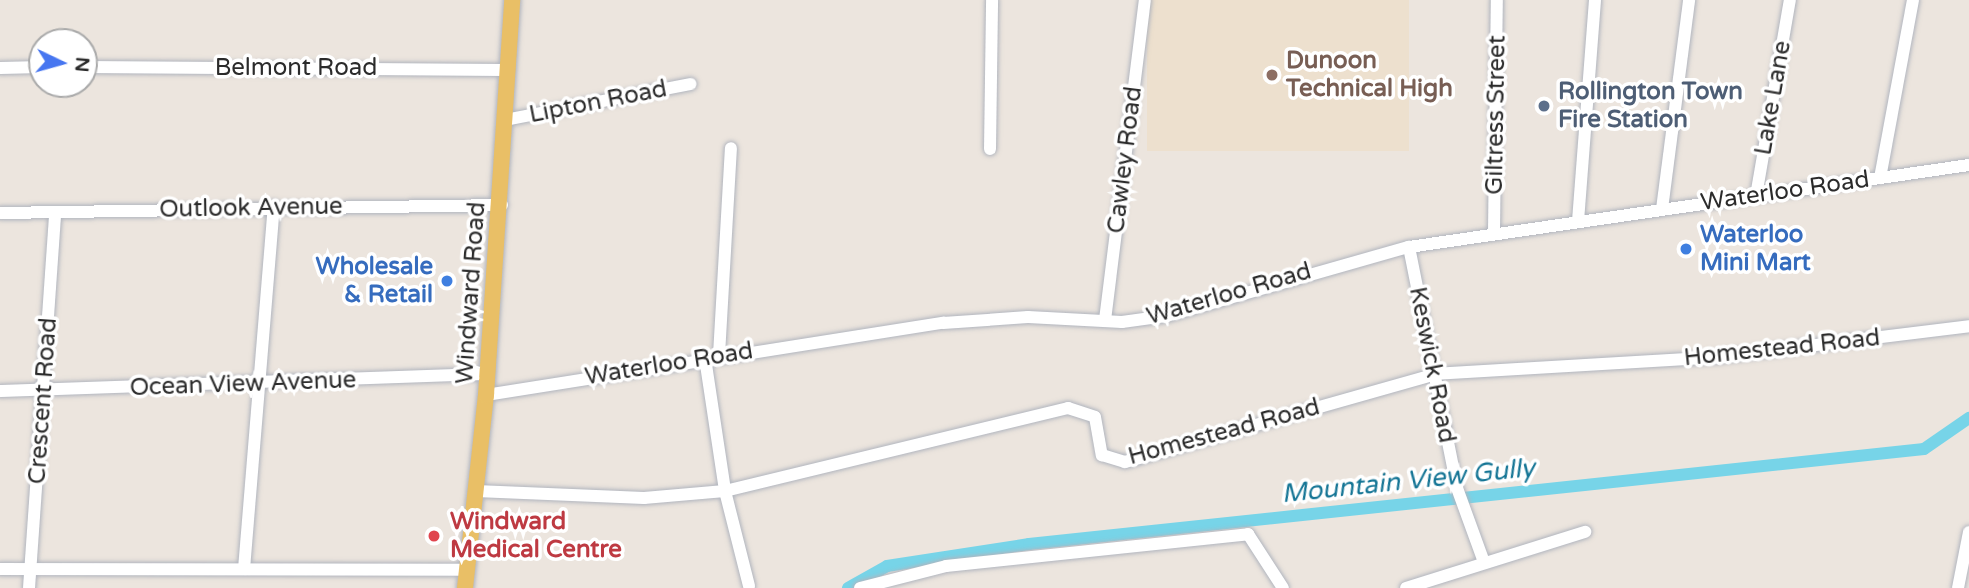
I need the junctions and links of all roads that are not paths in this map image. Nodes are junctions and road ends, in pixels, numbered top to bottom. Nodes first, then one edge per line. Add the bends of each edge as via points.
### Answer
1 (512, 0) edge
2 (992, 0) edge
3 (1144, 0) edge
4 (1497, 0) edge
5 (1595, 0) edge
6 (1689, 0) edge
7 (1790, 0) edge
8 (1913, 0) edge
9 (98, 67) edge
10 (0, 68) edge
11 (28, 68) edge
12 (509, 70) junction
13 (691, 84) dead end
14 (505, 120) junction
15 (731, 148) dead end
16 (990, 149) dead end
17 (1969, 165) edge
18 (1880, 178) junction
19 (1756, 196) junction
20 (502, 205) junction
21 (274, 206) junction
22 (1662, 209) junction
23 (0, 213) edge
24 (55, 213) junction
25 (1578, 221) junction
26 (1494, 231) junction
27 (1409, 247) junction
28 (1105, 320) junction
29 (1969, 326) edge
30 (719, 355) junction
31 (705, 358) junction
32 (485, 374) junction
33 (1435, 374) junction
34 (263, 385) junction
35 (44, 390) junction
36 (0, 391) edge
37 (486, 395) junction
38 (476, 491) junction
39 (725, 491) junction
40 (1585, 532) dead end
41 (1969, 532) edge
42 (1483, 562) junction
43 (0, 569) edge
44 (31, 569) junction
45 (244, 569) junction
46 (467, 570) junction
47 (748, 586) edge
48 (29, 588) edge
49 (465, 588) edge
50 (860, 588) edge
51 (1283, 588) edge
52 (1406, 588) edge
53 (1958, 588) edge

1 - 12 main road, Windward Road
2 - 16 street
3 - 28 street, Cawley Road
4 - 26 street, Giltress Street
5 - 25 street
6 - 22 street
7 - 19 street, Lake Lane
8 - 18 street
9 - 12 street, Belmont Road
10 - 11 street
12 - 14 main road, Windward Road
13 - 14 street, Lipton Road
14 - 20 main road, Windward Road
15 - 30 street
17 - 18 street, Waterloo Road
18 - 19 street, Waterloo Road
19 - 22 street, Waterloo Road
20 - 21 street, Outlook Avenue
20 - 32 main road, Windward Road
21 - 24 street, Outlook Avenue
21 - 34 street
22 - 25 street, Waterloo Road
23 - 24 street, Outlook Avenue
24 - 35 street, Crescent Road
25 - 26 street, Waterloo Road
26 - 27 street, Waterloo Road
27 - 28 street, Waterloo Road via 1166,316
27 - 33 street, Keswick Road
28 - 30 street, Waterloo Road via 943,323
29 - 33 street, Homestead Road via 1718,357
30 - 31 street, Waterloo Road
31 - 37 street, Waterloo Road
31 - 39 street
32 - 34 street, Ocean View Avenue
32 - 37 main road, Windward Road
33 - 39 street, Homestead Road via 1125,461 1102,455 1095,418 1068,408
33 - 42 street, Keswick Road via 1462,508
34 - 35 street, Ocean View Avenue
34 - 45 street
35 - 36 street, Ocean View Avenue
35 - 44 street, Crescent Road
37 - 38 main road, Windward Road
38 - 39 street, Homestead Road via 594,498
38 - 46 main road, Windward Road
39 - 47 street
40 - 42 street
41 - 53 street
42 - 52 street
43 - 44 street
44 - 45 street
44 - 48 street, Crescent Road
45 - 46 street
46 - 49 main road, Windward Road
50 - 51 street via 946,566 1172,538 1248,534

